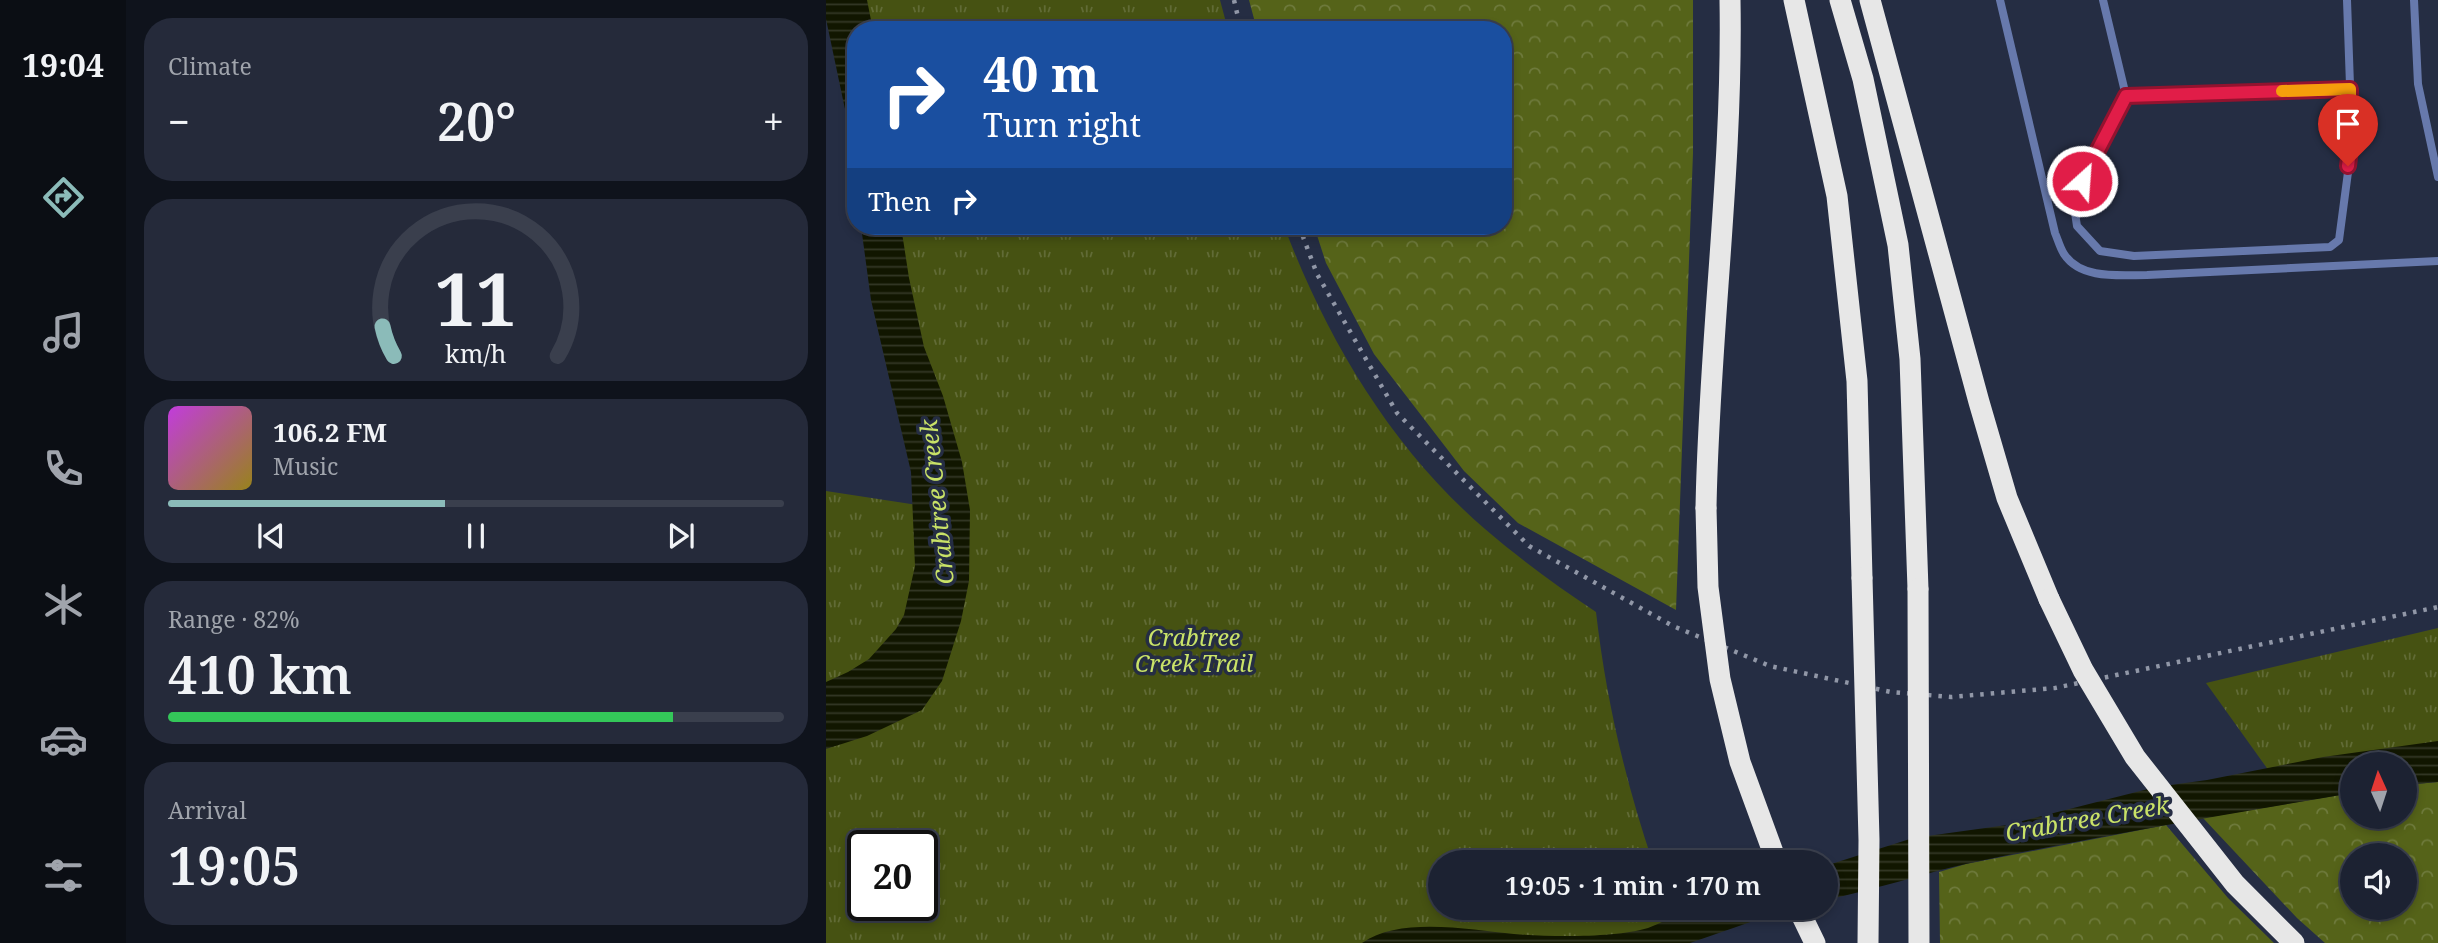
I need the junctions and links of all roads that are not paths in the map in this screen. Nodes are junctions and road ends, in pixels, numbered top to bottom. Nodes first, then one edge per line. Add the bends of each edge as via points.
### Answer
1 (1730, 0) edge
2 (1794, 0) edge
3 (1840, 0) edge
4 (1870, 0) edge
5 (2000, 0) edge
6 (2104, 0) edge
7 (2347, 0) edge
8 (2414, 0) edge
9 (2350, 89) junction
10 (2126, 96) junction
11 (2438, 177) edge
12 (2438, 261) edge
13 (1772, 850) edge
14 (1804, 920) edge
15 (1815, 943) edge
16 (1868, 943) edge
17 (1919, 943) edge
18 (2294, 943) edge

1 - 13 highway, bridge via 1731,72 1706,508 1708,587 1720,679 1740,762
2 - 16 highway, bridge via 1837,196 1857,381
3 - 17 highway, bridge via 1863,79 1898,245 1910,359 1918,589
4 - 18 highway, bridge via 2007,498 2049,599 2083,670 2135,757 2235,884
5 - 12 lane via 2055,233 2064,255 2084,271 2147,275
6 - 10 lane
7 - 9 lane
8 - 11 lane via 2418,83
9 - 10 lane
9 - 10 lane via 2351,142 2339,240 2330,247 2134,256 2100,251 2077,226 2073,200
14 - 15 highway

